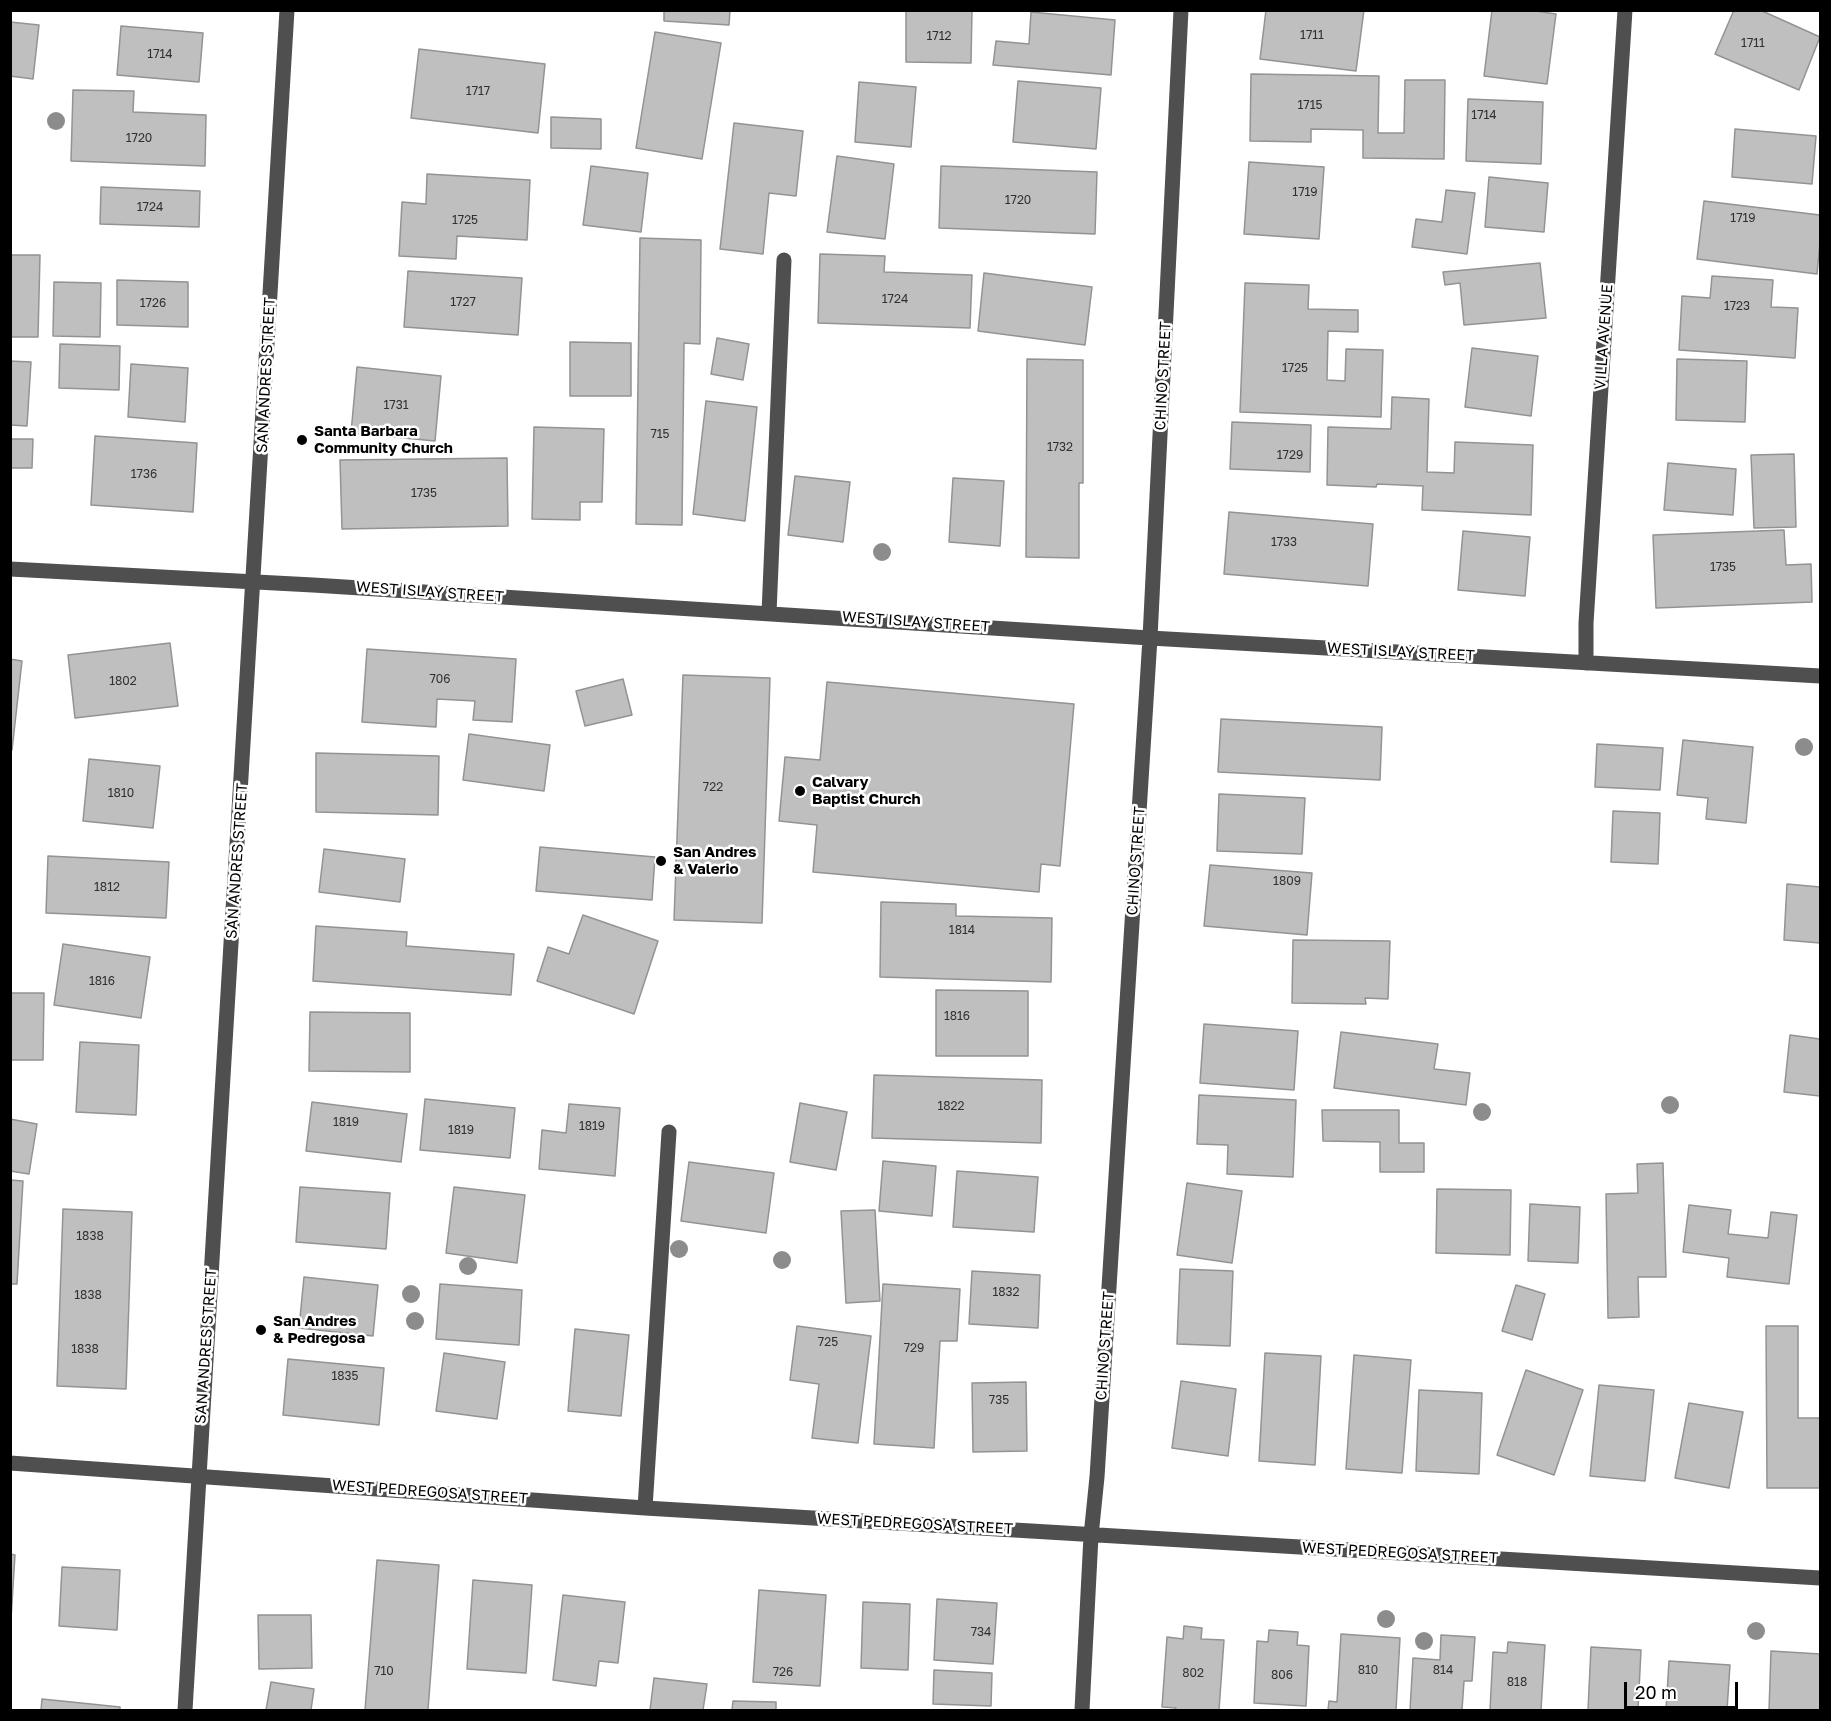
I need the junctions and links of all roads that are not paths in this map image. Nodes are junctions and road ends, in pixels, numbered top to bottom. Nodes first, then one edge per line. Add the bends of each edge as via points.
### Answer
1 (287, 10) edge
2 (1181, 10) edge
3 (1625, 10) edge
4 (784, 260) dead end
5 (10, 569) edge
6 (254, 583) junction
7 (769, 613) junction
8 (1150, 638) junction
9 (1586, 663) junction
10 (1821, 676) edge
11 (669, 1132) dead end
12 (10, 1463) edge
13 (198, 1476) junction
14 (645, 1508) junction
15 (1091, 1536) junction
16 (1821, 1578) edge
17 (185, 1710) edge
18 (1082, 1710) edge

1 - 6 street, SAN ANDRES STREET
2 - 8 street, CHINO STREET
3 - 9 street, VILLA AVENUE
4 - 7 street
5 - 6 street, WEST ISLAY STREET
6 - 7 street, WEST ISLAY STREET
6 - 13 street, SAN ANDRES STREET
7 - 8 street, WEST ISLAY STREET
8 - 9 street, WEST ISLAY STREET
8 - 15 street, CHINO STREET
9 - 10 street, WEST ISLAY STREET
11 - 14 street
12 - 13 street, WEST PEDREGOSA STREET
13 - 14 street, WEST PEDREGOSA STREET
13 - 17 street, SAN ANDRES STREET
14 - 15 street, WEST PEDREGOSA STREET
15 - 16 street, WEST PEDREGOSA STREET
15 - 18 street, CHINO STREET

